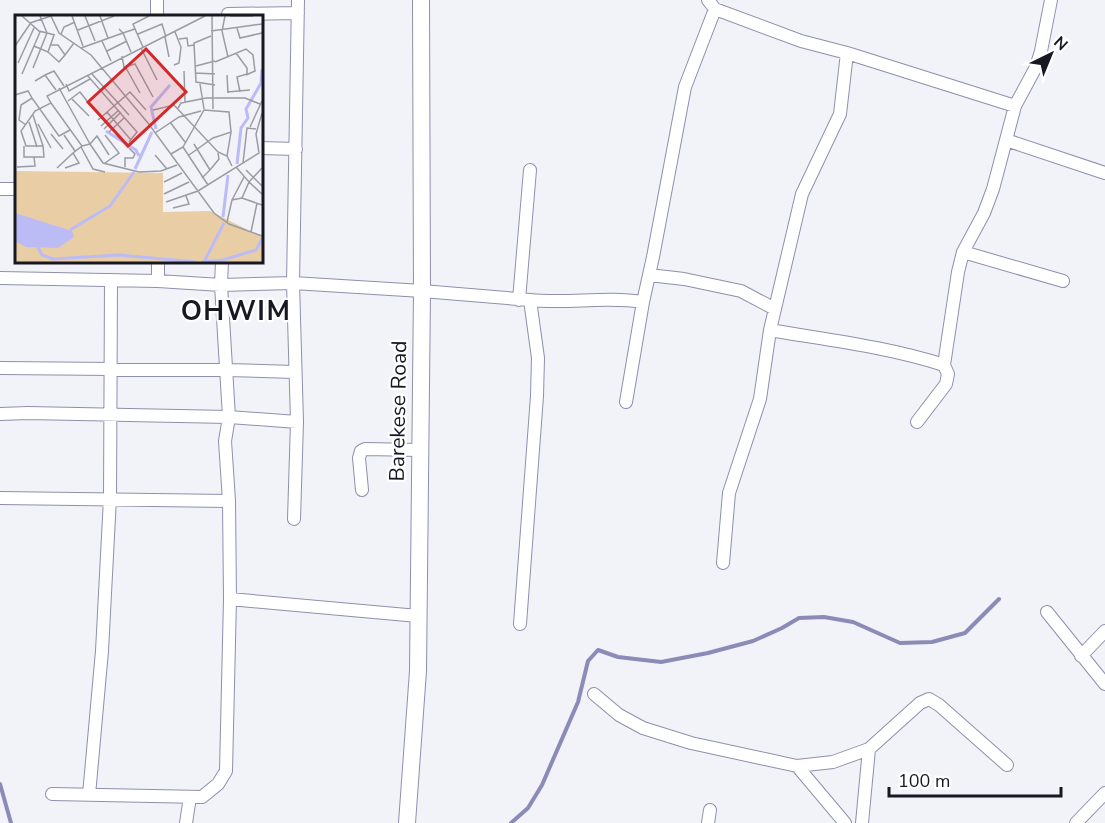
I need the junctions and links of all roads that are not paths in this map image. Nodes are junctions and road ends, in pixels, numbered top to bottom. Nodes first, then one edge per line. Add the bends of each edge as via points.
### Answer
1 (229, 0) edge
2 (421, 0) edge
3 (1051, 0) edge
4 (712, 4) edge
5 (298, 6) edge
6 (228, 15) edge
7 (847, 53) junction
8 (1015, 106) junction
9 (1006, 140) junction
10 (262, 148) edge
11 (296, 149) junction
12 (530, 170) dead end
13 (1105, 173) edge
14 (963, 252) junction
15 (158, 262) edge
16 (222, 262) edge
17 (649, 275) junction
18 (0, 278) edge
19 (111, 280) junction
20 (158, 281) junction
21 (1063, 281) dead end
22 (293, 283) junction
23 (221, 285) junction
24 (422, 291) junction
25 (525, 300) junction
26 (643, 302) junction
27 (775, 309) junction
28 (770, 330) junction
29 (944, 365) junction
30 (0, 368) edge
31 (109, 369) junction
32 (226, 370) junction
33 (296, 372) junction
34 (626, 402) dead end
35 (0, 414) edge
36 (110, 415) junction
37 (229, 417) junction
38 (297, 422) junction
39 (917, 422) dead end
40 (420, 450) junction
41 (362, 490) dead end
42 (0, 498) edge
43 (110, 498) junction
44 (229, 501) junction
45 (294, 519) dead end
46 (723, 563) dead end
47 (230, 599) junction
48 (1047, 612) dead end
49 (418, 616) junction
50 (520, 624) dead end
51 (1105, 632) edge
52 (1081, 656) junction
53 (1105, 684) edge
54 (594, 694) dead end
55 (869, 749) junction
56 (1007, 765) dead end
57 (797, 766) junction
58 (1105, 793) edge
59 (52, 794) dead end
60 (89, 795) junction
61 (190, 797) junction
62 (186, 823) edge
63 (407, 823) edge
64 (845, 823) edge
65 (862, 823) edge
66 (1076, 823) edge

1 - 6 street
2 - 24 main road, Barekese Road
3 - 8 street via 1036,67
4 - 7 street via 801,41
4 - 17 street via 685,87
5 - 6 street
5 - 11 street
7 - 8 street
7 - 27 street via 840,114 802,194
8 - 9 street
9 - 13 street
9 - 14 street via 990,197
10 - 11 street
11 - 22 street
12 - 25 street
14 - 21 street
14 - 29 street
15 - 20 street
16 - 23 street
17 - 26 street
17 - 27 street via 741,291
18 - 19 street
19 - 20 street
19 - 31 street
20 - 23 street
22 - 23 street
22 - 24 street
22 - 33 street
23 - 32 street
24 - 25 street
24 - 40 main road, Barekese Road
25 - 26 street
25 - 50 street via 538,358
26 - 34 street
27 - 28 street
28 - 29 street via 916,356
28 - 46 street via 760,399 729,493
29 - 39 street via 948,374 946,384
30 - 31 street
31 - 32 street
31 - 36 street
32 - 33 street
32 - 37 street
33 - 38 street
35 - 36 street
36 - 37 street
36 - 43 street
37 - 38 street
37 - 44 street via 225,441
38 - 45 street
40 - 41 street via 365,448 359,458
40 - 49 main road, Barekese Road
42 - 43 street
43 - 44 street
43 - 60 street
44 - 47 street
47 - 49 street
47 - 61 street via 226,771 202,797
48 - 52 street
49 - 63 main road, Barekese Road
51 - 52 street
52 - 53 street
54 - 57 street via 619,715 643,728 691,743
55 - 56 street via 929,699
55 - 57 street via 832,762
55 - 65 street
57 - 64 street
58 - 66 street
59 - 60 street
60 - 61 street
61 - 62 street

